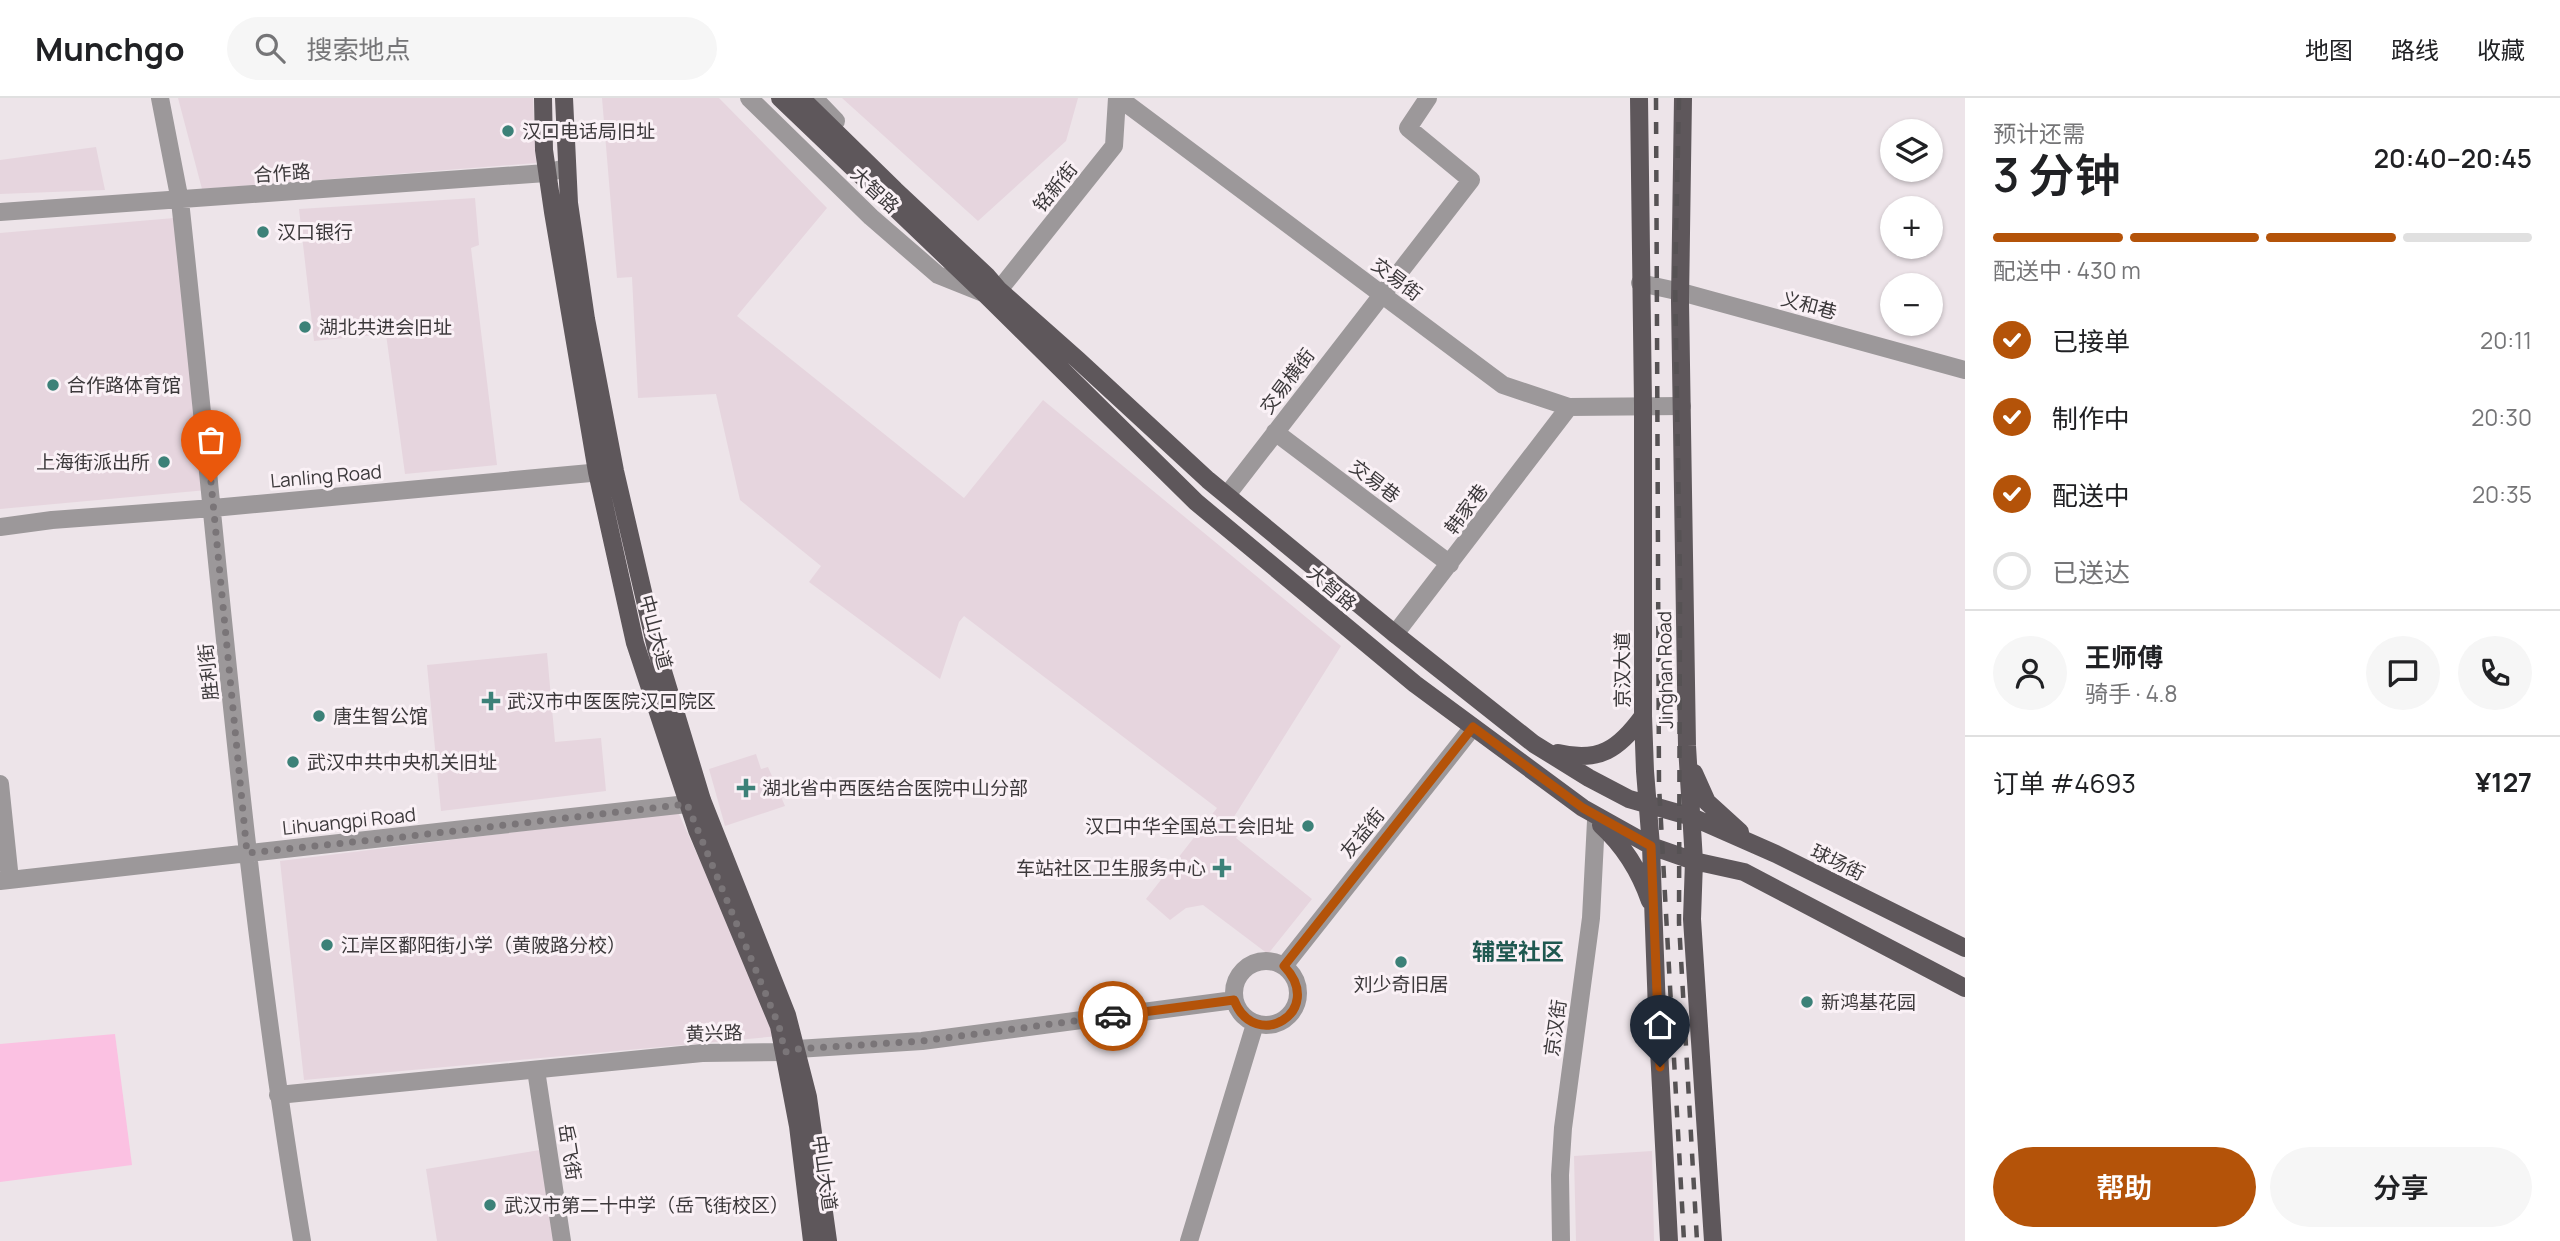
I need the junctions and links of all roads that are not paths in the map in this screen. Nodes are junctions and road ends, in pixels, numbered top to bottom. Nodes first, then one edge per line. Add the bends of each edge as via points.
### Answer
1 (159, 98) edge
2 (542, 98) edge
3 (564, 98) edge
4 (749, 98) edge
5 (780, 98) edge
6 (801, 98) edge
7 (814, 98) edge
8 (1118, 98) edge
9 (1428, 98) edge
10 (1639, 98) edge
11 (1683, 98) edge
12 (566, 168) junction
13 (546, 173) junction
14 (180, 201) junction
15 (0, 212) edge
16 (1640, 284) junction
17 (990, 287) junction
18 (1681, 292) junction
19 (1381, 293) junction
20 (1965, 370) edge
21 (1643, 405) junction
22 (1682, 406) junction
23 (1569, 407) junction
24 (1275, 432) junction
25 (615, 471) junction
26 (597, 472) junction
27 (1227, 495) junction
28 (213, 508) junction
29 (0, 527) edge
30 (1450, 564) junction
31 (1395, 634) junction
32 (1643, 716) junction
33 (1473, 727) junction
34 (1534, 744) junction
35 (1687, 751) junction
36 (0, 784) edge
37 (695, 802) junction
38 (1647, 806) junction
39 (1692, 817) junction
40 (1596, 821) joint
41 (1651, 846) junction
42 (247, 853) junction
43 (1776, 855) junction
44 (1693, 860) junction
45 (5, 880) edge
46 (1655, 915) junction
47 (1965, 948) edge
48 (1284, 966) junction
49 (1965, 988) edge
50 (1234, 1000) junction
51 (1255, 1024) junction
52 (791, 1051) junction
53 (536, 1070) junction
54 (278, 1096) junction
55 (302, 1241) edge
56 (562, 1241) edge
57 (813, 1241) edge
58 (828, 1241) edge
59 (1189, 1241) edge
60 (1561, 1241) edge
61 (1669, 1241) edge
62 (1713, 1241) edge

1 - 14 street, 胜利街
2 - 13 main road, 中山大道
3 - 12 main road, 中山大道
4 - 17 street, 大智路 via 938,275
5 - 17 main road, 大智路
6 - 17 main road, 大智路
7 - 17 street, 大智路
8 - 17 street, 铭新街 via 1114,146
8 - 19 street, 交易街
9 - 19 street, 交易横街 via 1408,128 1471,180
10 - 16 main road, 京汉大道
11 - 18 main road, Jinghan Road
12 - 13 street, 合作路
12 - 25 main road, 中山大道 via 586,319
13 - 14 street, 合作路
13 - 26 main road, 中山大道
14 - 15 street, 合作路
14 - 28 street, 胜利街
16 - 18 street, 义和巷
16 - 21 main road, 京汉大道
17 - 27 main road, 大智路
17 - 33 main road, 大智路 via 1196,502
18 - 20 street, 义和巷
18 - 22 main road, Jinghan Road
19 - 23 street, 交易街 via 1503,385
19 - 24 street, 交易横街
21 - 22 street, 交易街
21 - 23 street, 交易街
21 - 32 main road, 京汉大道
22 - 35 main road, Jinghan Road
23 - 30 street, 韩家巷
24 - 27 street, 交易横街
24 - 30 street, 交易巷
25 - 26 street, Lanling Road
25 - 37 main road, 中山大道
26 - 28 street, Lanling Road
26 - 37 main road, 中山大道 via 635,643
27 - 31 main road, 大智路
28 - 29 street, Lanling Road
28 - 42 street, 胜利街
30 - 31 street, 韩家巷
31 - 34 main road, 大智路
32 - 34 main road via 1618,744 1594,757 1568,756
32 - 38 main road, 京汉大道
33 - 41 main road, 大智路 via 1583,808
33 - 48 street, 友益街
34 - 38 main road, 大智路 via 1588,778
35 - 39 main road, Jinghan Road
35 - 43 main road via 1707,802 1739,831
36 - 45 street
37 - 42 street, Lihuangpi Road
37 - 52 main road, 中山大道 via 787,1015
38 - 39 main road, 大智路
38 - 41 main road, 京汉大道
39 - 43 main road, 球场街
39 - 44 main road, Jinghan Road
40 - 46 main road via 1624,850
40 - 60 street, 京汉街 via 1591,918 1563,1128
41 - 44 main road, 大智路
41 - 46 main road, 京汉大道
42 - 45 street, Lihuangpi Road
42 - 54 street, 胜利街
43 - 47 main road, 球场街
44 - 49 main road via 1744,872
44 - 62 main road, Jinghan Road via 1692,919
46 - 61 main road, 京汉大道
48 - 50 street via 1262,960 1242,970
48 - 51 street via 1298,987 1294,1009 1278,1023
50 - 51 street via 1245,1019
50 - 52 street, 黄兴路 via 922,1041
51 - 59 street
52 - 53 street, 黄兴路 via 702,1053
52 - 57 main road, 中山大道
52 - 58 main road, 中山大道 via 808,1097
53 - 54 street, 黄兴路
53 - 56 street, 岳飞街
54 - 55 street, 胜利街

